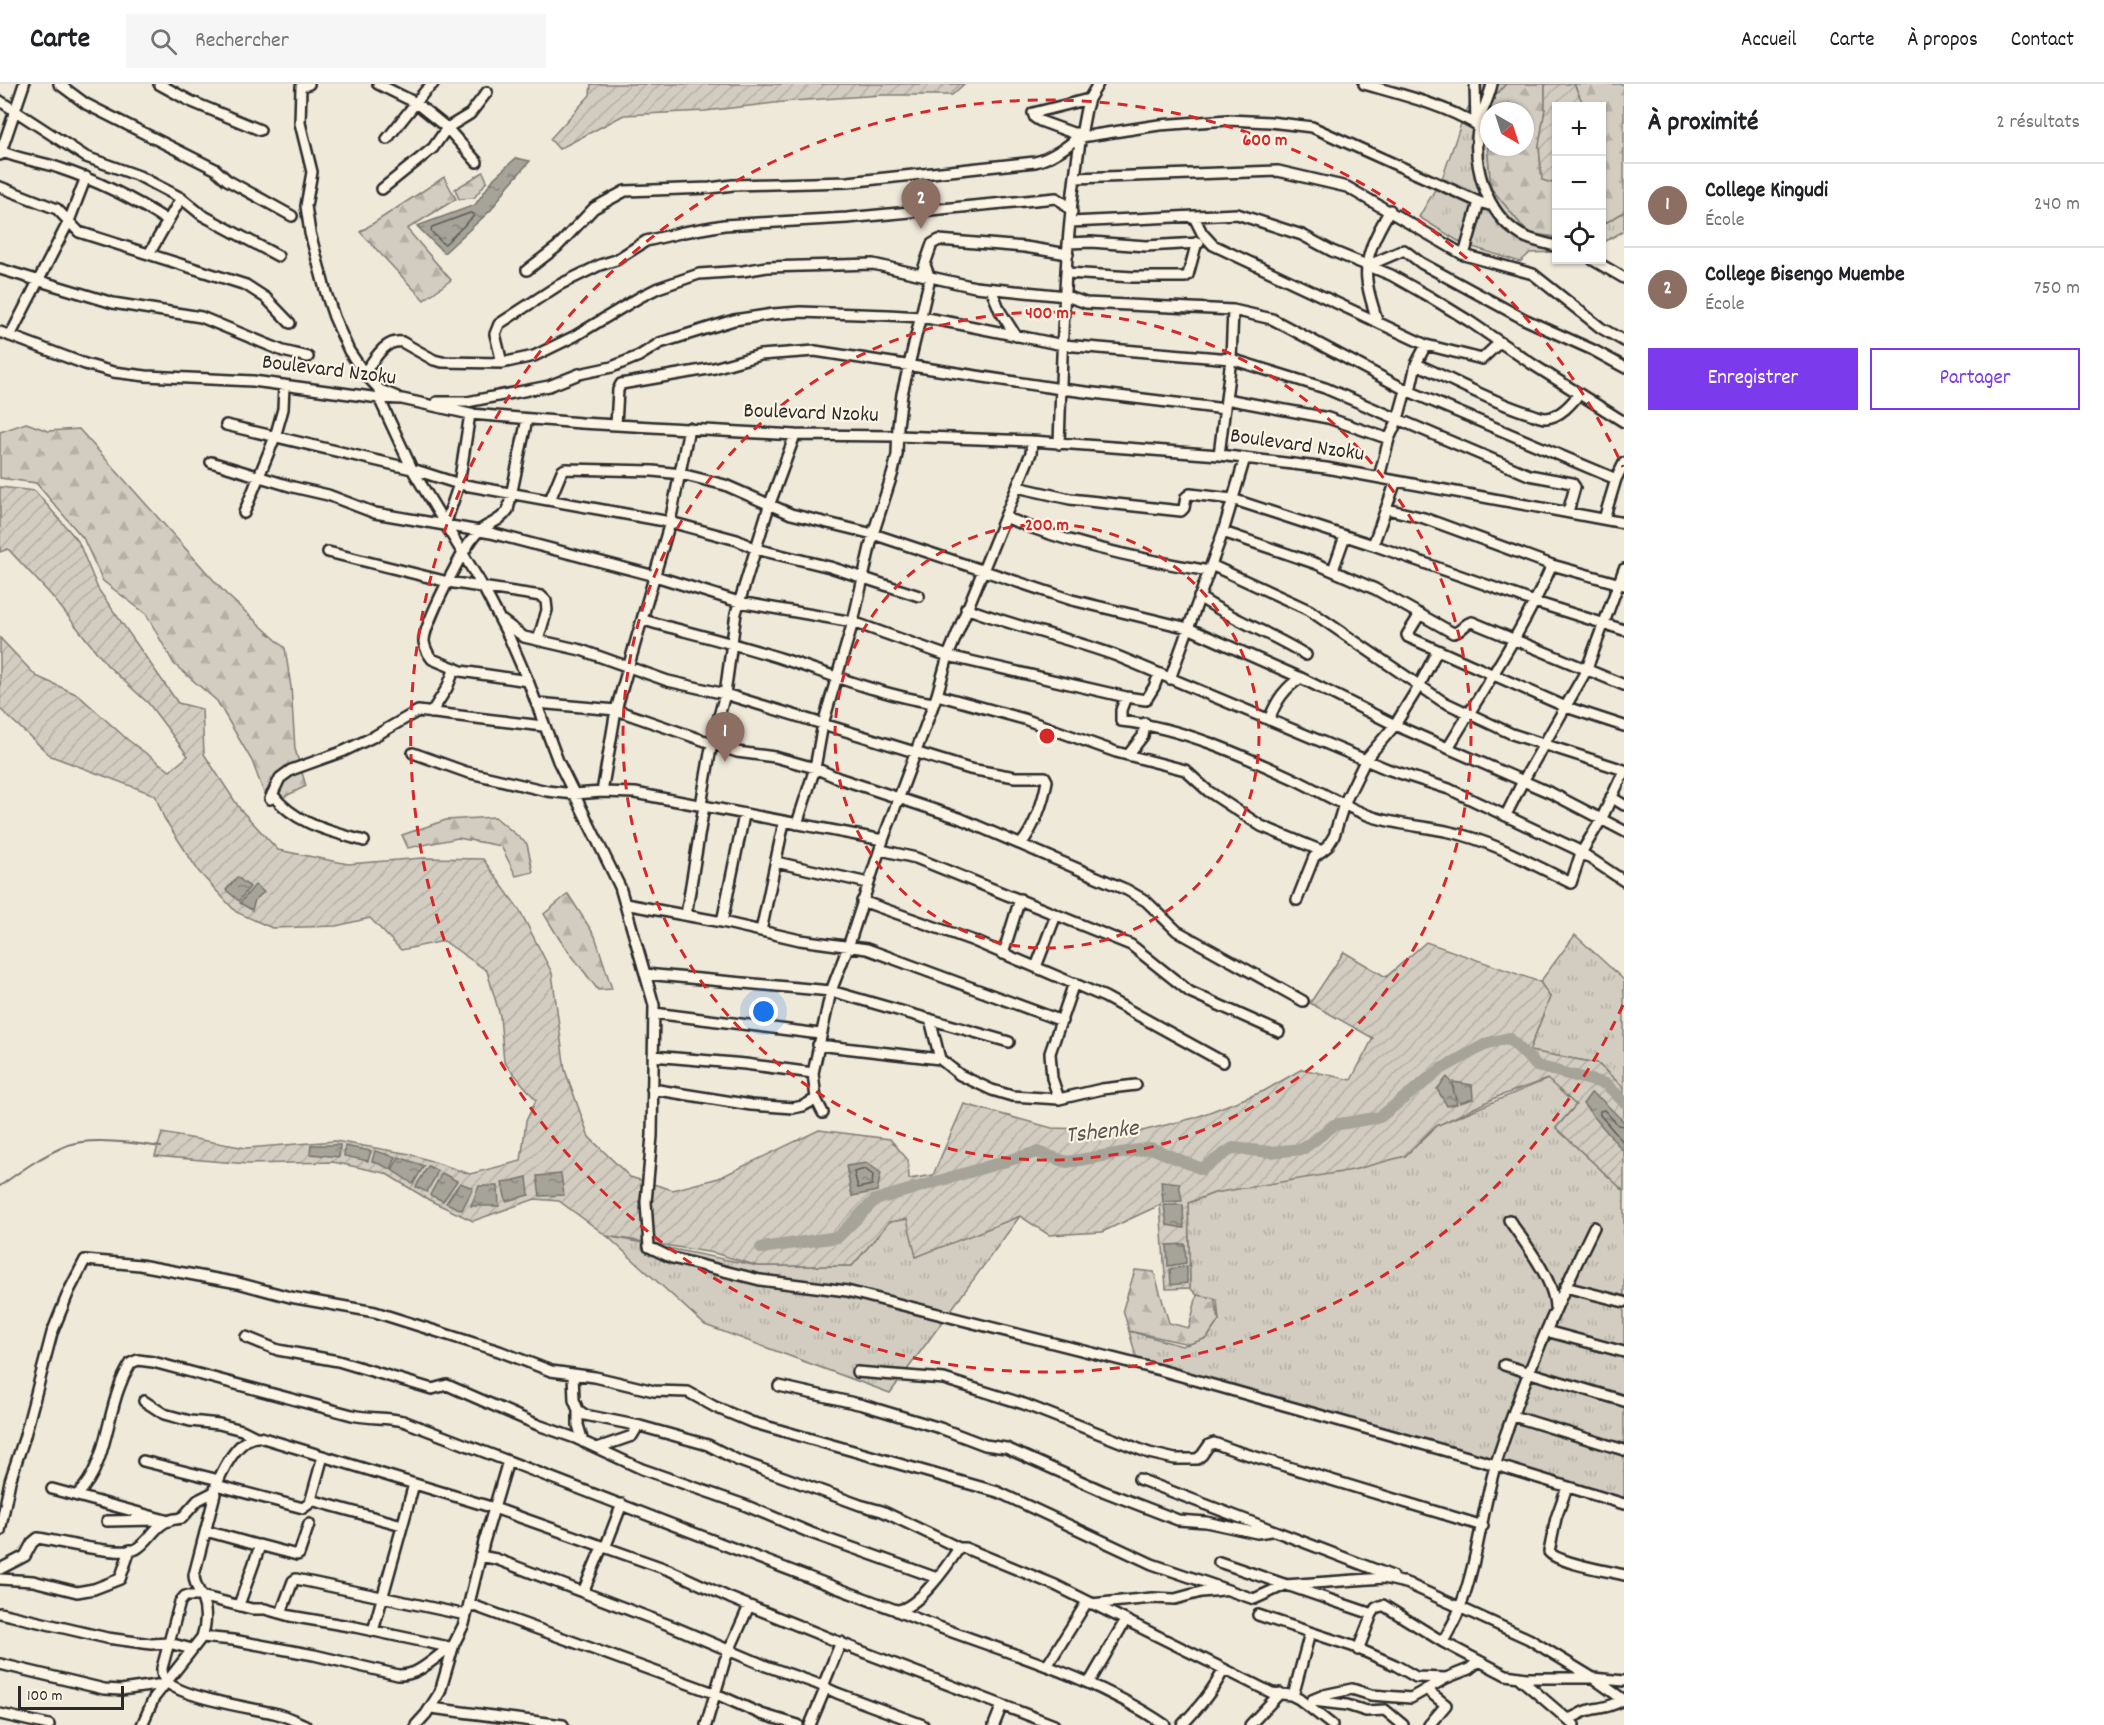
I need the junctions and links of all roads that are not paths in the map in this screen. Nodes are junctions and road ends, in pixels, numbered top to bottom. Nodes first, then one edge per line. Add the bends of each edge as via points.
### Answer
1 (24, 84) edge
2 (59, 84) edge
3 (159, 84) edge
4 (378, 84) edge
5 (433, 84) edge
6 (1098, 84) edge
7 (1364, 84) edge
8 (1474, 84) edge
9 (1492, 84) edge
10 (304, 85) edge
11 (487, 92) dead end
12 (1089, 99) junction
13 (0, 101) edge
14 (416, 103) junction
15 (15, 111) junction
16 (1477, 125) junction
17 (447, 128) junction
18 (4, 129) edge
19 (260, 130) dead end
20 (1080, 134) junction
21 (387, 139) dead end
22 (1, 153) edge
23 (477, 162) dead end
24 (86, 177) junction
25 (1075, 178) junction
26 (0, 187) edge
27 (382, 189) dead end
28 (181, 198) junction
29 (1479, 202) junction
30 (1493, 206) junction
31 (1390, 210) junction
32 (292, 216) dead end
33 (1072, 217) junction
34 (1194, 217) junction
35 (69, 221) junction
36 (168, 221) junction
37 (1069, 243) junction
38 (1197, 243) junction
39 (1213, 244) junction
40 (1552, 244) edge
41 (149, 254) junction
42 (1068, 254) junction
43 (1464, 255) junction
44 (278, 256) dead end
45 (1600, 264) edge
46 (1368, 265) junction
47 (0, 268) edge
48 (527, 270) dead end
49 (1067, 273) junction
50 (925, 276) junction
51 (1624, 278) edge
52 (37, 280) junction
53 (991, 290) junction
54 (1066, 296) junction
55 (1233, 310) junction
56 (921, 317) junction
57 (1377, 321) junction
58 (290, 323) dead end
59 (5, 334) edge
60 (1016, 336) junction
61 (1624, 341) edge
62 (1500, 342) junction
63 (1063, 345) junction
64 (1426, 345) junction
65 (308, 357) dead end
66 (1231, 359) junction
67 (501, 363) junction
68 (1416, 364) junction
69 (909, 367) junction
70 (1624, 367) edge
71 (364, 374) junction
72 (284, 386) junction
73 (1061, 389) junction
74 (1408, 390) junction
75 (1579, 394) junction
76 (379, 398) junction
77 (402, 399) junction
78 (423, 403) junction
79 (1226, 404) junction
80 (470, 414) junction
81 (527, 419) junction
82 (1398, 419) junction
83 (1624, 422) edge
84 (226, 425) dead end
85 (616, 425) junction
86 (689, 428) junction
87 (795, 435) junction
88 (898, 436) junction
89 (275, 437) junction
90 (1389, 439) junction
91 (1032, 441) junction
92 (1059, 444) junction
93 (1219, 455) junction
94 (1245, 458) junction
95 (211, 462) dead end
96 (1624, 463) edge
97 (412, 469) junction
98 (681, 474) junction
99 (261, 476) junction
100 (1379, 477) junction
101 (1616, 479) junction
102 (1395, 481) junction
103 (459, 484) junction
104 (1017, 487) junction
105 (511, 493) junction
106 (550, 500) junction
107 (1232, 500) junction
108 (769, 506) junction
109 (1387, 509) junction
110 (1568, 512) junction
111 (244, 513) dead end
112 (1005, 517) junction
113 (1604, 519) junction
114 (670, 522) junction
115 (1624, 523) edge
116 (445, 525) junction
117 (478, 532) junction
118 (1223, 532) junction
119 (873, 534) junction
120 (1345, 536) junction
121 (1373, 545) junction
122 (756, 549) junction
123 (328, 552) dead end
124 (463, 554) junction
125 (1552, 564) junction
126 (1210, 568) junction
127 (1624, 569) edge
128 (1333, 570) junction
129 (982, 571) junction
130 (655, 576) junction
131 (862, 579) junction
132 (448, 582) junction
133 (1622, 584) edge
134 (483, 587) junction
135 (920, 596) dead end
136 (1199, 597) junction
137 (739, 602) junction
138 (1535, 602) junction
139 (966, 608) junction
140 (1420, 614) junction
141 (499, 618) junction
142 (643, 620) junction
143 (854, 622) junction
144 (1603, 623) junction
145 (1188, 628) junction
146 (1624, 630) edge
147 (538, 640) junction
148 (1513, 640) junction
149 (731, 642) junction
150 (1437, 651) junction
151 (1306, 655) dead end
152 (948, 656) junction
153 (455, 668) junction
154 (629, 668) junction
155 (1586, 671) junction
156 (1159, 674) junction
157 (1494, 675) junction
158 (837, 676) junction
159 (1301, 678) junction
160 (1170, 679) junction
161 (528, 681) junction
162 (1419, 686) junction
163 (1624, 686) edge
164 (724, 694) junction
165 (1126, 697) junction
166 (935, 699) junction
167 (537, 703) junction
168 (1566, 707) junction
169 (616, 710) junction
170 (431, 713) junction
171 (1469, 713) junction
172 (1269, 720) junction
173 (1145, 723) junction
174 (824, 724) junction
175 (1395, 725) junction
176 (543, 726) junction
177 (1624, 726) edge
178 (712, 742) junction
179 (1543, 745) junction
180 (1448, 748) junction
181 (914, 752) junction
182 (413, 753) dead end
183 (1128, 755) junction
184 (1366, 759) junction
185 (815, 768) junction
186 (1624, 771) edge
187 (1523, 781) junction
188 (602, 792) junction
189 (574, 794) junction
190 (899, 797) junction
191 (1611, 797) junction
192 (1344, 804) junction
193 (1624, 805) edge
194 (703, 806) junction
195 (744, 815) junction
196 (1506, 815) junction
197 (1601, 820) junction
198 (784, 822) junction
199 (797, 824) junction
200 (1624, 831) edge
201 (883, 840) junction
202 (364, 841) dead end
203 (1020, 844) junction
204 (881, 850) junction
205 (1322, 851) junction
206 (1581, 853) junction
207 (776, 862) junction
208 (1624, 881) edge
209 (868, 883) junction
210 (1020, 900) junction
211 (1297, 900) dead end
212 (862, 901) junction
213 (625, 904) junction
214 (686, 915) junction
215 (1056, 915) junction
216 (722, 922) junction
217 (761, 931) junction
218 (848, 946) junction
219 (1003, 954) junction
220 (1036, 967) junction
221 (645, 974) junction
222 (1074, 983) junction
223 (831, 991) junction
224 (1303, 1001) dead end
225 (654, 1013) junction
226 (930, 1019) junction
227 (1062, 1021) junction
228 (1279, 1032) dead end
229 (820, 1034) junction
230 (1009, 1042) dead end
231 (818, 1045) junction
232 (653, 1056) junction
233 (940, 1059) junction
234 (1223, 1062) dead end
235 (813, 1073) junction
236 (1136, 1085) dead end
237 (652, 1089) junction
238 (816, 1099) junction
239 (1059, 1099) junction
240 (823, 1113) dead end
241 (1509, 1220) dead end
242 (1594, 1227) dead end
243 (1566, 1287) junction
244 (1624, 1302) edge
245 (1556, 1309) junction
246 (1546, 1331) junction
247 (246, 1337) dead end
248 (1624, 1352) edge
249 (1504, 1365) dead end
250 (857, 1372) dead end
251 (573, 1374) junction
252 (1528, 1374) junction
253 (779, 1386) dead end
254 (144, 1401) dead end
255 (1624, 1401) edge
256 (578, 1410) junction
257 (1513, 1416) junction
258 (638, 1426) junction
259 (256, 1437) junction
260 (583, 1442) junction
261 (597, 1448) junction
262 (1624, 1450) edge
263 (323, 1456) junction
264 (143, 1461) dead end
265 (508, 1461) junction
266 (1496, 1466) junction
267 (1139, 1479) dead end
268 (414, 1484) junction
269 (216, 1485) junction
270 (1567, 1487) junction
271 (52, 1489) dead end
272 (78, 1495) junction
273 (311, 1500) junction
274 (622, 1504) junction
275 (1624, 1504) edge
276 (494, 1508) junction
277 (164, 1520) junction
278 (107, 1521) dead end
279 (309, 1524) dead end
280 (402, 1525) junction
281 (1483, 1526) junction
282 (0, 1531) edge
283 (206, 1531) junction
284 (1273, 1531) junction
285 (259, 1545) junction
286 (604, 1547) junction
287 (959, 1548) junction
288 (130, 1550) junction
289 (480, 1556) junction
290 (1219, 1562) dead end
291 (0, 1569) edge
292 (1624, 1575) edge
293 (937, 1578) junction
294 (0, 1579) edge
295 (1410, 1584) junction
296 (1285, 1585) junction
297 (1225, 1590) junction
298 (583, 1592) junction
299 (201, 1596) junction
300 (383, 1596) junction
301 (1089, 1603) junction
302 (469, 1604) junction
303 (239, 1605) junction
304 (750, 1606) junction
305 (1461, 1607) junction
306 (896, 1610) junction
307 (0, 1613) edge
308 (281, 1613) junction
309 (1372, 1614) junction
310 (466, 1615) junction
311 (1258, 1615) dead end
312 (1125, 1621) junction
313 (373, 1631) junction
314 (1311, 1633) junction
315 (202, 1637) junction
316 (841, 1642) junction
317 (1443, 1642) junction
318 (169, 1643) junction
319 (452, 1646) junction
320 (192, 1649) junction
321 (1358, 1650) junction
322 (731, 1651) junction
323 (1479, 1661) junction
324 (0, 1664) edge
325 (1047, 1666) junction
326 (1224, 1669) junction
327 (1518, 1677) junction
328 (1446, 1678) junction
329 (1593, 1678) junction
330 (1624, 1681) edge
331 (165, 1683) junction
332 (1089, 1683) junction
333 (824, 1687) junction
334 (1426, 1689) junction
335 (714, 1693) junction
336 (1280, 1693) junction
337 (1297, 1698) junction
338 (1312, 1700) junction
339 (1624, 1700) edge
340 (1002, 1705) junction
341 (431, 1708) junction
342 (0, 1714) edge
343 (1571, 1722) edge
344 (1327, 1723) edge
345 (49, 1725) edge
346 (142, 1725) edge
347 (296, 1725) edge
348 (306, 1725) edge
349 (416, 1725) edge
350 (563, 1725) edge
351 (706, 1725) edge
352 (798, 1725) edge
353 (810, 1725) edge
354 (923, 1725) edge
355 (994, 1725) edge
356 (1054, 1725) edge
357 (1165, 1725) edge
358 (1182, 1725) edge
359 (1250, 1725) edge
360 (1403, 1725) edge
361 (1429, 1725) edge

1 - 15 street
2 - 32 street via 86,104 215,169 227,180
3 - 19 street
4 - 14 street
5 - 14 street
6 - 12 street
7 - 16 street via 1445,110
8 - 16 street
9 - 16 street
10 - 71 street via 300,123 312,172 306,206 310,233 334,316
11 - 17 street via 470,114
12 - 20 street
12 - 20 street via 1033,113 1040,121
13 - 15 street
14 - 17 street
14 - 21 street
15 - 18 street
15 - 28 street via 86,157 139,176
16 - 30 street via 1481,181
17 - 23 street
17 - 27 street via 434,148
18 - 22 street
20 - 25 street
20 - 29 street via 1228,120 1312,127
20 - 48 street via 1047,159 1035,162 848,182 625,191 594,208
22 - 24 street
24 - 35 street
24 - 36 street
25 - 31 street via 1278,171 1347,187
25 - 33 street
26 - 35 street via 57,208
28 - 36 street
28 - 44 street via 202,215
29 - 30 street
29 - 43 street
30 - 40 street via 1520,234
31 - 43 street
31 - 46 street via 1371,248
33 - 34 street
33 - 37 street
33 - 67 street via 1056,198 724,225 646,241 616,260 559,285 499,324 495,334
34 - 39 street
34 - 46 street via 1238,214 1302,234
35 - 41 street via 79,232
35 - 52 street
36 - 41 street
37 - 38 street
37 - 42 street
38 - 39 street
38 - 49 street via 1185,277
39 - 57 street
41 - 58 street via 256,290
42 - 49 street
42 - 50 street via 939,240 932,244 926,258
43 - 61 street via 1533,274 1601,328
45 - 51 street
46 - 57 street via 1367,284
46 - 62 street via 1430,297
46 - 70 street via 1404,250 1524,319
47 - 52 street
49 - 54 street
50 - 53 street
50 - 56 street
50 - 67 street via 873,264 777,266 699,274 640,297 549,351
52 - 59 street
52 - 65 street via 113,303 201,317 283,351
53 - 54 street
53 - 60 street
54 - 55 street via 1086,303
54 - 63 street
55 - 66 street
55 - 74 street via 1272,319
56 - 60 street
56 - 69 street
56 - 78 street via 823,312 749,317 669,340 612,367 549,386 467,402
57 - 64 street
59 - 72 street, Boulevard Nzoku via 113,372
60 - 63 street
62 - 64 street via 1484,359
62 - 75 street
63 - 66 street
63 - 73 street
64 - 68 street
66 - 79 street
66 - 82 street via 1325,388
67 - 71 street via 442,362 396,341 385,346
68 - 74 street
68 - 75 street via 1545,418 1557,414
69 - 73 street
69 - 85 street via 815,351 752,356 714,368 621,384
69 - 88 street
71 - 77 street via 380,390
72 - 76 street, Boulevard Nzoku
72 - 89 street via 283,409
73 - 79 street
73 - 92 street
74 - 82 street
74 - 101 street
75 - 83 street
76 - 77 street, Boulevard Nzoku
76 - 97 street
77 - 78 street, Boulevard Nzoku
78 - 80 street, Boulevard Nzoku
79 - 90 street via 1328,418
79 - 93 street
80 - 81 street, Boulevard Nzoku
80 - 103 street
81 - 85 street, Boulevard Nzoku
81 - 105 street
82 - 90 street
82 - 110 street via 1529,475 1572,483 1575,487
84 - 89 street
85 - 86 street, Boulevard Nzoku
86 - 87 street, Boulevard Nzoku
86 - 98 street
87 - 88 street, Boulevard Nzoku
87 - 108 street
88 - 91 street, Boulevard Nzoku
88 - 119 street via 893,472
89 - 97 street
89 - 99 street
90 - 100 street
91 - 92 street, Boulevard Nzoku
91 - 104 street
92 - 93 street, Boulevard Nzoku
93 - 94 street, Boulevard Nzoku
94 - 100 street, Boulevard Nzoku
94 - 107 street
95 - 99 street
96 - 101 street
97 - 103 street
97 - 116 street
98 - 106 street via 564,469
98 - 108 street via 725,485
98 - 114 street
99 - 111 street
99 - 116 street via 375,513
100 - 102 street, Boulevard Nzoku
101 - 113 street
102 - 109 street
102 - 110 street, Boulevard Nzoku
103 - 105 street
103 - 116 street
104 - 107 street via 1070,499 1181,511 1190,494
104 - 112 street
105 - 106 street
105 - 117 street via 505,514
106 - 114 street
107 - 118 street
107 - 120 street
108 - 119 street
108 - 122 street
109 - 121 street
109 - 125 street via 1462,530
110 - 113 street, Boulevard Nzoku
112 - 126 street via 1050,534 1171,564
112 - 129 street
113 - 115 street, Boulevard Nzoku
114 - 122 street
114 - 130 street
116 - 117 street
116 - 124 street
117 - 124 street
117 - 130 street
118 - 126 street
118 - 128 street
119 - 129 street
119 - 131 street
120 - 121 street
120 - 128 street
121 - 138 street
122 - 131 street
122 - 137 street
123 - 132 street
124 - 132 street
124 - 134 street
125 - 133 street
125 - 138 street
126 - 136 street
126 - 162 street via 1309,610
127 - 133 street
128 - 140 street
129 - 139 street
129 - 145 street via 1072,600
130 - 137 street
130 - 142 street
131 - 135 street
131 - 143 street
132 - 134 street
132 - 153 street via 424,641 432,658
133 - 144 street
134 - 141 street
134 - 147 street via 541,596 547,610
136 - 145 street
136 - 151 street
137 - 143 street
137 - 149 street
138 - 144 street
138 - 148 street
139 - 152 street
139 - 156 street via 1089,645
140 - 148 street via 1453,633 1472,622
140 - 150 street via 1408,636
141 - 147 street via 524,636
141 - 161 street
142 - 149 street
142 - 154 street
143 - 152 street
143 - 158 street
144 - 146 street
144 - 155 street
145 - 159 street
145 - 160 street
147 - 154 street via 581,650
148 - 155 street
148 - 157 street
149 - 158 street
149 - 164 street
150 - 157 street
150 - 162 street
152 - 165 street
152 - 166 street
153 - 161 street
153 - 170 street
154 - 164 street
154 - 169 street
155 - 163 street
155 - 168 street
156 - 160 street
156 - 165 street via 1146,700
157 - 168 street
157 - 171 street
158 - 166 street via 911,700
158 - 174 street
159 - 172 street via 1284,692
159 - 175 street
160 - 172 street
161 - 167 street
162 - 171 street
162 - 175 street
164 - 174 street
164 - 178 street
165 - 173 street via 1120,720
166 - 181 street
166 - 183 street via 1024,719
167 - 169 street
167 - 176 street
168 - 177 street
168 - 179 street
169 - 178 street
169 - 188 street
170 - 176 street
170 - 202 street via 418,711 373,737 296,767 280,778 271,796 303,821
171 - 179 street
171 - 180 street
172 - 184 street
173 - 183 street via 1143,736
173 - 192 street via 1199,739
174 - 181 street
174 - 185 street
175 - 180 street
175 - 184 street
176 - 189 street
178 - 185 street via 736,752
178 - 194 street
179 - 186 street
179 - 187 street
180 - 187 street
181 - 190 street
181 - 203 street via 978,770 1015,777 1045,777 1044,793 1031,828
182 - 189 street via 466,772
183 - 205 street via 1185,770 1208,791 1261,826
184 - 192 street
184 - 196 street
185 - 190 street
185 - 199 street
186 - 191 street
187 - 196 street
187 - 197 street
188 - 189 street
188 - 194 street via 635,793
189 - 213 street via 608,859
190 - 201 street
190 - 203 street
191 - 193 street
191 - 197 street
192 - 205 street via 1331,843
192 - 206 street via 1370,816 1490,843 1571,884
194 - 195 street
194 - 214 street
195 - 198 street
195 - 216 street
196 - 206 street
197 - 200 street
197 - 206 street
198 - 199 street
198 - 207 street
199 - 201 street
201 - 204 street
203 - 224 street via 1127,890 1146,901 1177,931
204 - 209 street
204 - 210 street via 916,858
205 - 211 street via 1314,857
206 - 208 street
207 - 209 street
207 - 217 street
209 - 212 street
210 - 215 street
210 - 219 street
212 - 218 street
212 - 219 street
213 - 214 street
213 - 221 street
214 - 216 street
215 - 220 street
215 - 228 street via 1131,945 1190,992
216 - 217 street
217 - 218 street
218 - 223 street
218 - 227 street via 893,958
219 - 220 street
220 - 222 street
221 - 223 street
221 - 225 street
222 - 227 street
222 - 234 street
223 - 226 street
223 - 229 street
225 - 229 street
225 - 232 street
226 - 230 street
226 - 233 street
227 - 239 street via 1050,1053
229 - 231 street
231 - 233 street
231 - 235 street
232 - 235 street
232 - 237 street
233 - 239 street via 960,1075 992,1090 1012,1096
235 - 238 street
236 - 239 street
237 - 238 street via 793,1108
237 - 266 street via 647,1234 649,1247 672,1258 760,1280 847,1291 1160,1370
238 - 240 street
241 - 245 street via 1543,1272
242 - 243 street
243 - 244 street
243 - 245 street
245 - 246 street
246 - 248 street
246 - 252 street
247 - 260 street via 278,1350 338,1361 432,1389 447,1385
249 - 252 street
250 - 281 street via 944,1379 1175,1459 1197,1459 1214,1443
251 - 256 street
251 - 282 street via 550,1371 375,1312 140,1265 85,1260 52,1333 10,1481
251 - 297 street via 654,1391 688,1392 751,1422 998,1492 1152,1564
252 - 255 street
252 - 257 street
253 - 284 street via 863,1405 985,1445 1006,1448 1178,1520 1257,1533
254 - 259 street via 164,1414 219,1424
256 - 258 street via 585,1415
256 - 260 street
257 - 262 street
257 - 266 street
258 - 261 street via 632,1436
258 - 287 street via 708,1445 737,1460 882,1511
259 - 263 street
259 - 269 street via 233,1454
260 - 261 street
261 - 293 street via 642,1469
263 - 268 street
263 - 273 street
264 - 269 street
265 - 272 street via 393,1419 352,1415 138,1360 131,1363 120,1383 94,1472
265 - 274 street
265 - 276 street
266 - 270 street
266 - 281 street
267 - 284 street
268 - 276 street
268 - 280 street
269 - 273 street via 300,1508
269 - 277 street via 182,1518
269 - 283 street
270 - 275 street
270 - 292 street via 1549,1552 1567,1561
271 - 272 street
272 - 277 street
273 - 280 street
274 - 286 street
274 - 306 street
276 - 286 street
276 - 289 street
277 - 278 street
277 - 288 street via 138,1548
279 - 285 street via 297,1555
280 - 300 street
281 - 305 street
283 - 285 street
283 - 299 street via 194,1575
284 - 295 street
285 - 303 street
286 - 298 street
286 - 304 street via 669,1570
287 - 293 street
287 - 301 street via 1037,1576
288 - 291 street via 38,1538 25,1556
288 - 294 street via 120,1579 89,1591
289 - 298 street
289 - 302 street
290 - 296 street
293 - 306 street via 910,1605
295 - 296 street via 1384,1578
295 - 305 street
296 - 297 street via 1254,1599
296 - 309 street
297 - 301 street via 1175,1599
298 - 322 street
299 - 303 street
299 - 315 street via 205,1611
299 - 318 street via 185,1596 180,1602
300 - 308 street via 296,1579
300 - 310 street
300 - 313 street
301 - 312 street
301 - 325 street
302 - 310 street
302 - 335 street
303 - 308 street
304 - 316 street
304 - 322 street
305 - 317 street
305 - 329 street via 1529,1639
306 - 325 street
307 - 318 street via 107,1638
308 - 313 street
309 - 317 street via 1383,1605
309 - 321 street
310 - 319 street
311 - 314 street
312 - 326 street
312 - 332 street
313 - 319 street
314 - 321 street
314 - 337 street
315 - 319 street via 314,1655 398,1676 417,1671
315 - 320 street
316 - 333 street
316 - 340 street
317 - 323 street
318 - 320 street
318 - 331 street via 162,1668
319 - 341 street via 440,1692
320 - 331 street
321 - 328 street via 1416,1677
322 - 333 street
322 - 335 street
323 - 327 street
323 - 328 street
324 - 331 street via 104,1689 129,1690
325 - 332 street
326 - 336 street via 1272,1693
326 - 358 street via 1204,1702
327 - 329 street
327 - 343 street
328 - 334 street
329 - 330 street
329 - 339 street
331 - 346 street
331 - 348 street via 184,1692 276,1713
332 - 357 street
333 - 353 street
333 - 354 street
334 - 338 street via 1406,1698 1347,1689
334 - 361 street via 1446,1705
335 - 351 street
335 - 352 street
336 - 337 street
336 - 359 street
337 - 338 street
337 - 344 street
338 - 360 street via 1366,1711 1385,1710
339 - 343 street via 1590,1710
340 - 355 street
340 - 356 street
341 - 349 street
341 - 350 street
342 - 345 street
347 - 348 street

